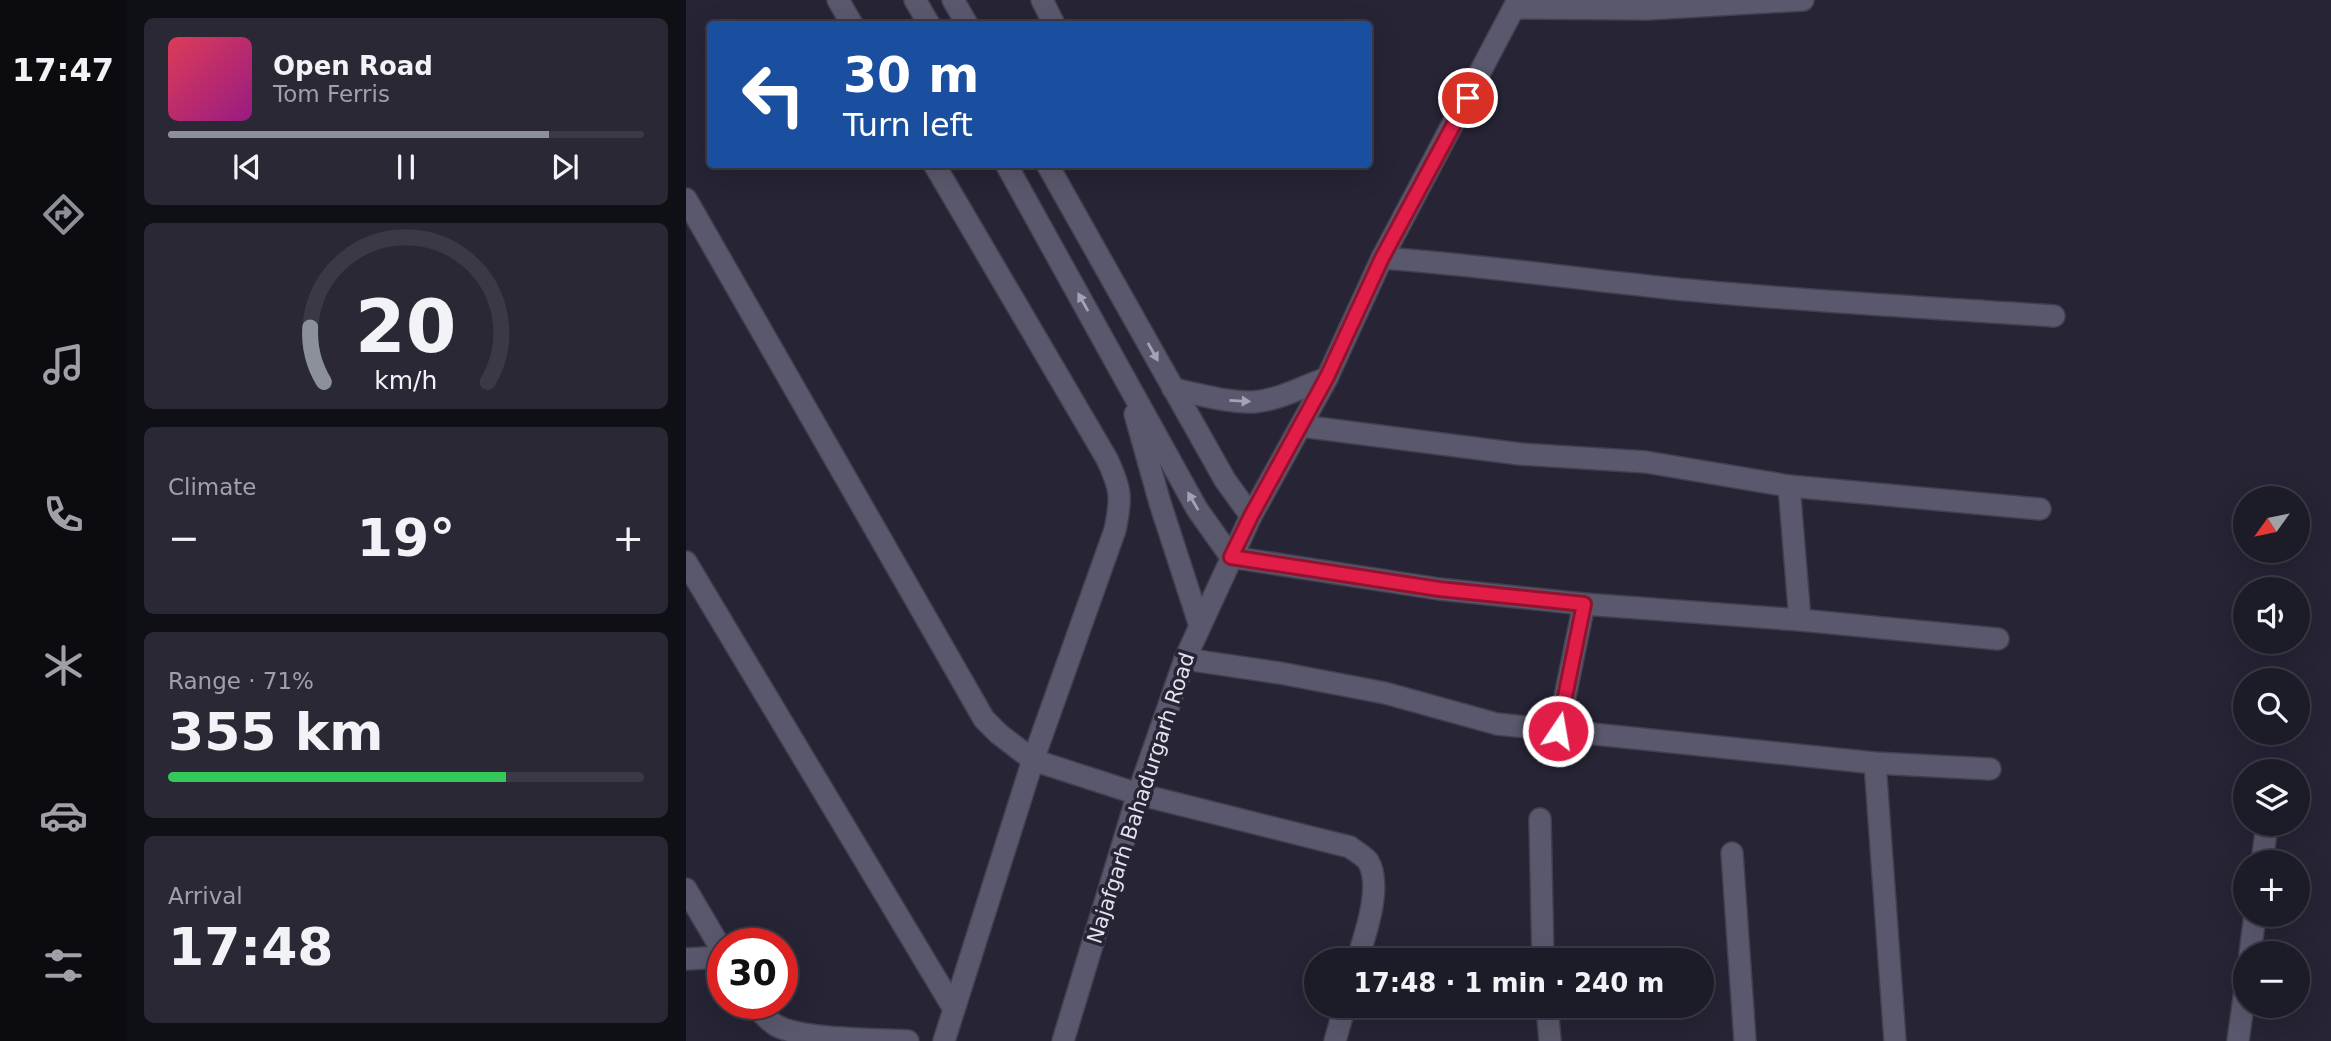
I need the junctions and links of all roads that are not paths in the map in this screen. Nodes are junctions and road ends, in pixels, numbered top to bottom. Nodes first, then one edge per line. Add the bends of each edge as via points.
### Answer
1 (838, 0) edge
2 (915, 0) edge
3 (953, 0) edge
4 (1042, 0) edge
5 (1803, 0) edge
6 (1516, 4) edge
7 (850, 21) edge
8 (927, 21) edge
9 (965, 21) edge
10 (1052, 21) edge
11 (936, 168) edge
12 (1008, 168) edge
13 (1049, 168) edge
14 (686, 199) edge
15 (1382, 258) junction
16 (2054, 316) dead end
17 (1327, 377) junction
18 (1126, 381) junction
19 (1173, 389) junction
20 (1301, 426) junction
21 (1789, 486) junction
22 (2040, 509) dead end
23 (1251, 516) junction
24 (1231, 557) junction
25 (686, 562) edge
26 (1584, 604) junction
27 (1800, 620) junction
28 (1200, 626) junction
29 (1998, 639) dead end
30 (1185, 659) junction
31 (1558, 731) junction
32 (1032, 761) junction
33 (1875, 763) junction
34 (1990, 769) dead end
35 (1138, 794) junction
36 (1540, 819) dead end
37 (1732, 853) dead end
38 (686, 889) edge
39 (708, 928) edge
40 (1361, 948) edge
41 (1543, 948) edge
42 (707, 957) edge
43 (686, 960) edge
44 (954, 1009) junction
45 (1342, 1018) edge
46 (1548, 1018) edge
47 (2241, 1018) edge
48 (768, 1019) edge
49 (908, 1041) edge
50 (944, 1041) edge
51 (1063, 1041) edge
52 (1335, 1041) edge
53 (1550, 1041) edge
54 (1745, 1041) edge
55 (1895, 1041) edge
56 (2238, 1041) edge

1 - 7 street
2 - 8 street
3 - 9 street
4 - 10 street
5 - 6 street via 1648,9
6 - 15 street, Najafgarh Bahadurgarh Road
11 - 32 street via 1107,459 1121,502
18 -> 12 street
13 -> 19 street
14 - 32 street via 984,719
15 - 16 street via 1759,296
15 - 17 street, Najafgarh Bahadurgarh Road
19 -> 17 street via 1257,401
17 - 20 street, Najafgarh Bahadurgarh Road
24 -> 18 street via 1197,509
18 - 28 street
19 - 23 street
20 - 21 street via 1520,454 1646,461
20 - 23 street, Najafgarh Bahadurgarh Road
21 - 22 street
21 - 27 street
23 - 24 street, Najafgarh Bahadurgarh Road
24 - 26 street via 1439,589
24 - 28 street, Najafgarh Bahadurgarh Road
25 - 44 street
26 - 27 street
26 - 31 street
27 - 29 street
28 - 30 street, Najafgarh Bahadurgarh Road
30 - 31 street via 1385,693 1497,724
30 - 35 street, Najafgarh Bahadurgarh Road
31 - 33 street
32 - 35 street
32 - 44 street
33 - 34 street
33 - 55 street
35 - 40 street via 1350,847 1367,861 1374,885
35 - 51 street, Najafgarh Bahadurgarh Road
36 - 41 street
37 - 54 street
38 - 39 street
42 - 43 street
44 - 50 street
45 - 52 street
46 - 53 street
47 - 56 street
48 - 49 street via 805,1034

